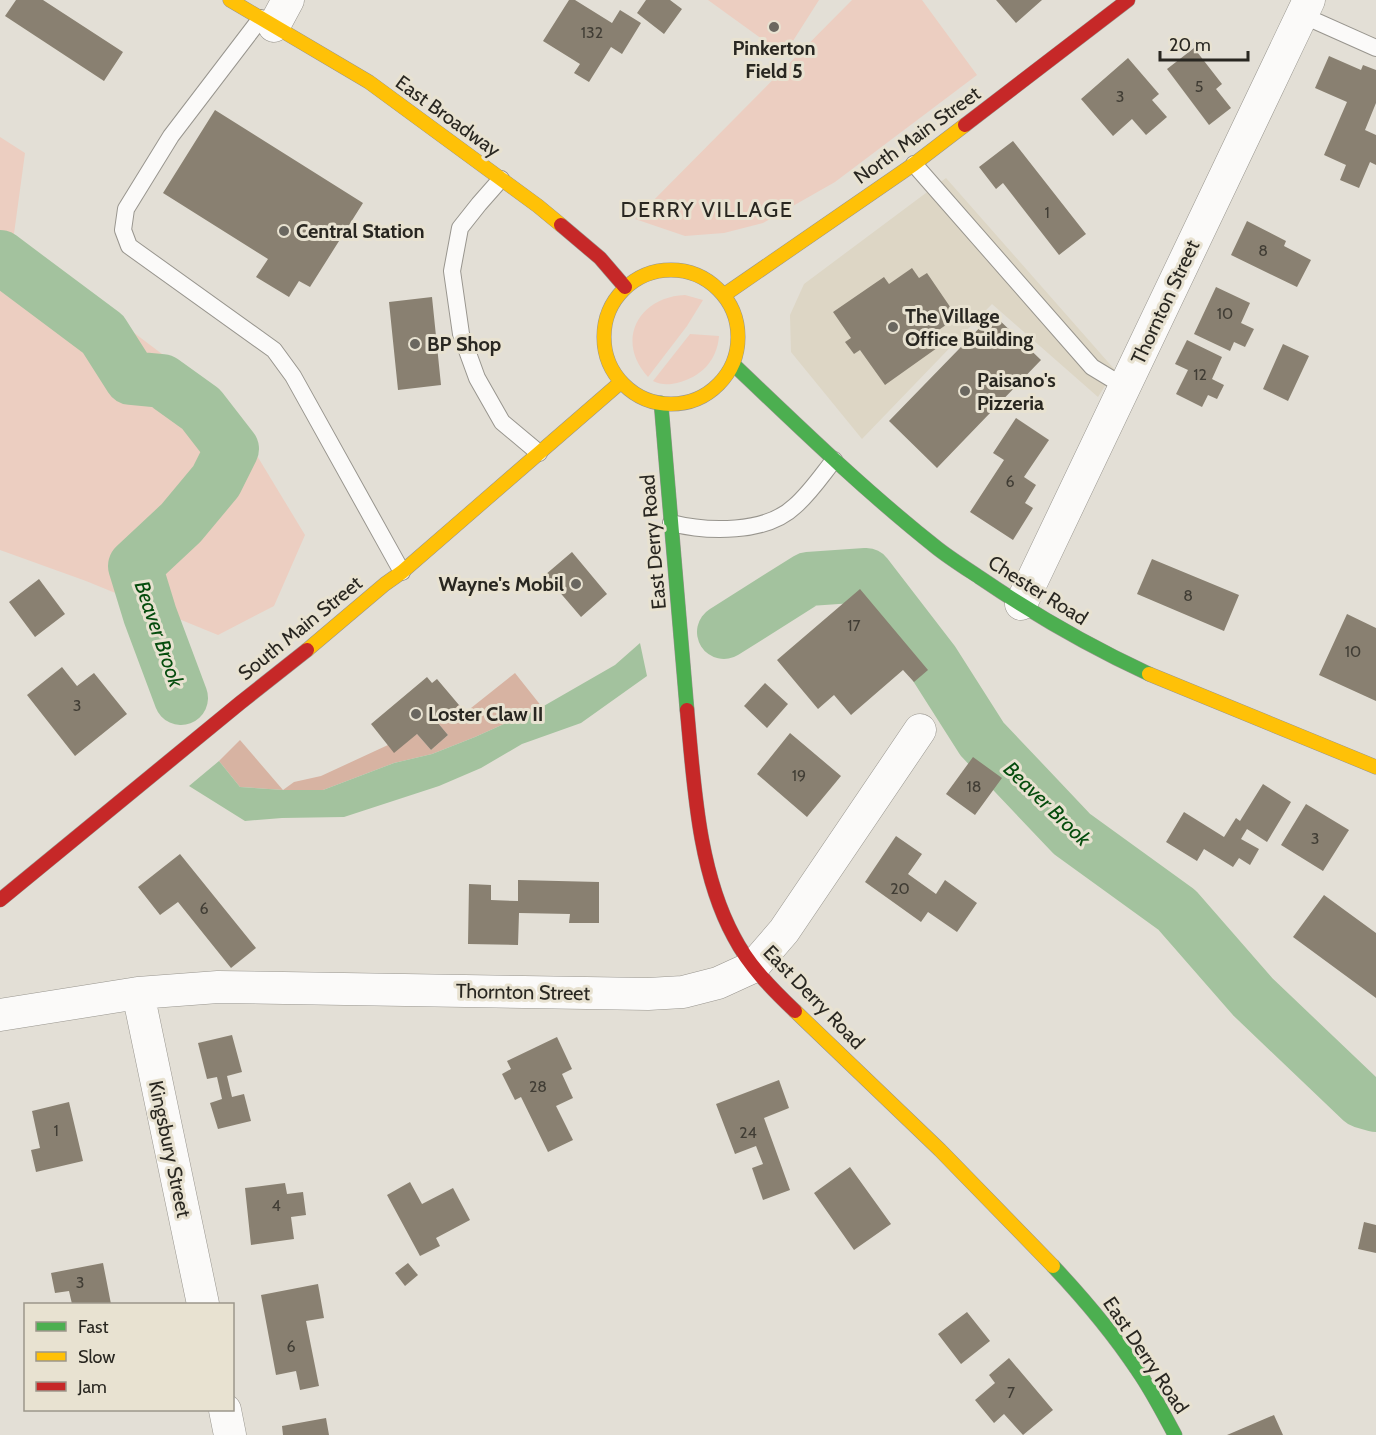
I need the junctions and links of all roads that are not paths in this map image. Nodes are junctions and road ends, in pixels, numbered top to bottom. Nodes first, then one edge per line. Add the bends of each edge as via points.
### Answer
1 (230, 0) edge
2 (1128, 0) edge
3 (1305, 7) edge
4 (274, 15) edge
5 (1376, 48) edge
6 (914, 164) junction
7 (501, 179) junction
8 (626, 286) junction
9 (724, 295) junction
10 (733, 364) junction
11 (621, 382) junction
12 (1125, 387) junction
13 (661, 403) junction
14 (539, 453) junction
15 (834, 460) junction
16 (671, 523) junction
17 (402, 572) junction
18 (1021, 604) junction
19 (920, 730) dead end
20 (1376, 767) edge
21 (0, 900) edge
22 (753, 967) junction
23 (138, 993) junction
24 (0, 1015) edge
25 (203, 1303) edge
26 (225, 1411) edge
27 (230, 1435) edge
28 (1175, 1435) edge

1 - 4 main road, East Broadway
2 - 6 main road, North Main Street
3 - 5 lane
3 - 12 street, Thornton Street
4 - 7 main road, East Broadway
4 - 17 lane via 171,136 126,209 123,230 129,246 274,350 293,376
6 - 9 main road, North Main Street
6 - 12 lane via 1092,367
7 - 8 main road, East Broadway via 570,232
7 - 14 lane via 460,228 452,272 461,334 477,378 502,423
8 - 9 main road via 652,271 673,269 711,282
8 - 11 main road via 611,305 603,340 609,363
9 - 10 main road via 738,330
10 - 13 main road via 721,382 703,396 683,403
10 - 15 main road, Chester Road
11 - 13 main road via 650,401
11 - 14 main road, South Main Street
12 - 18 street, Thornton Street
13 - 16 main road, East Derry Road
14 - 17 main road, South Main Street
15 - 16 lane via 793,508 772,520 715,530
15 - 18 main road, Chester Road via 938,549
16 - 22 main road, East Derry Road via 700,830 718,902 730,931
17 - 21 main road, South Main Street
18 - 20 main road, Chester Road via 1152,676
19 - 22 street, Thornton Street via 784,931
22 - 23 street, Thornton Street via 718,983 683,992 648,994 218,987
22 - 28 main road, East Derry Road via 1081,1295 1136,1367
23 - 24 street, Thornton Street
23 - 25 street, Kingsbury Street
26 - 27 street

